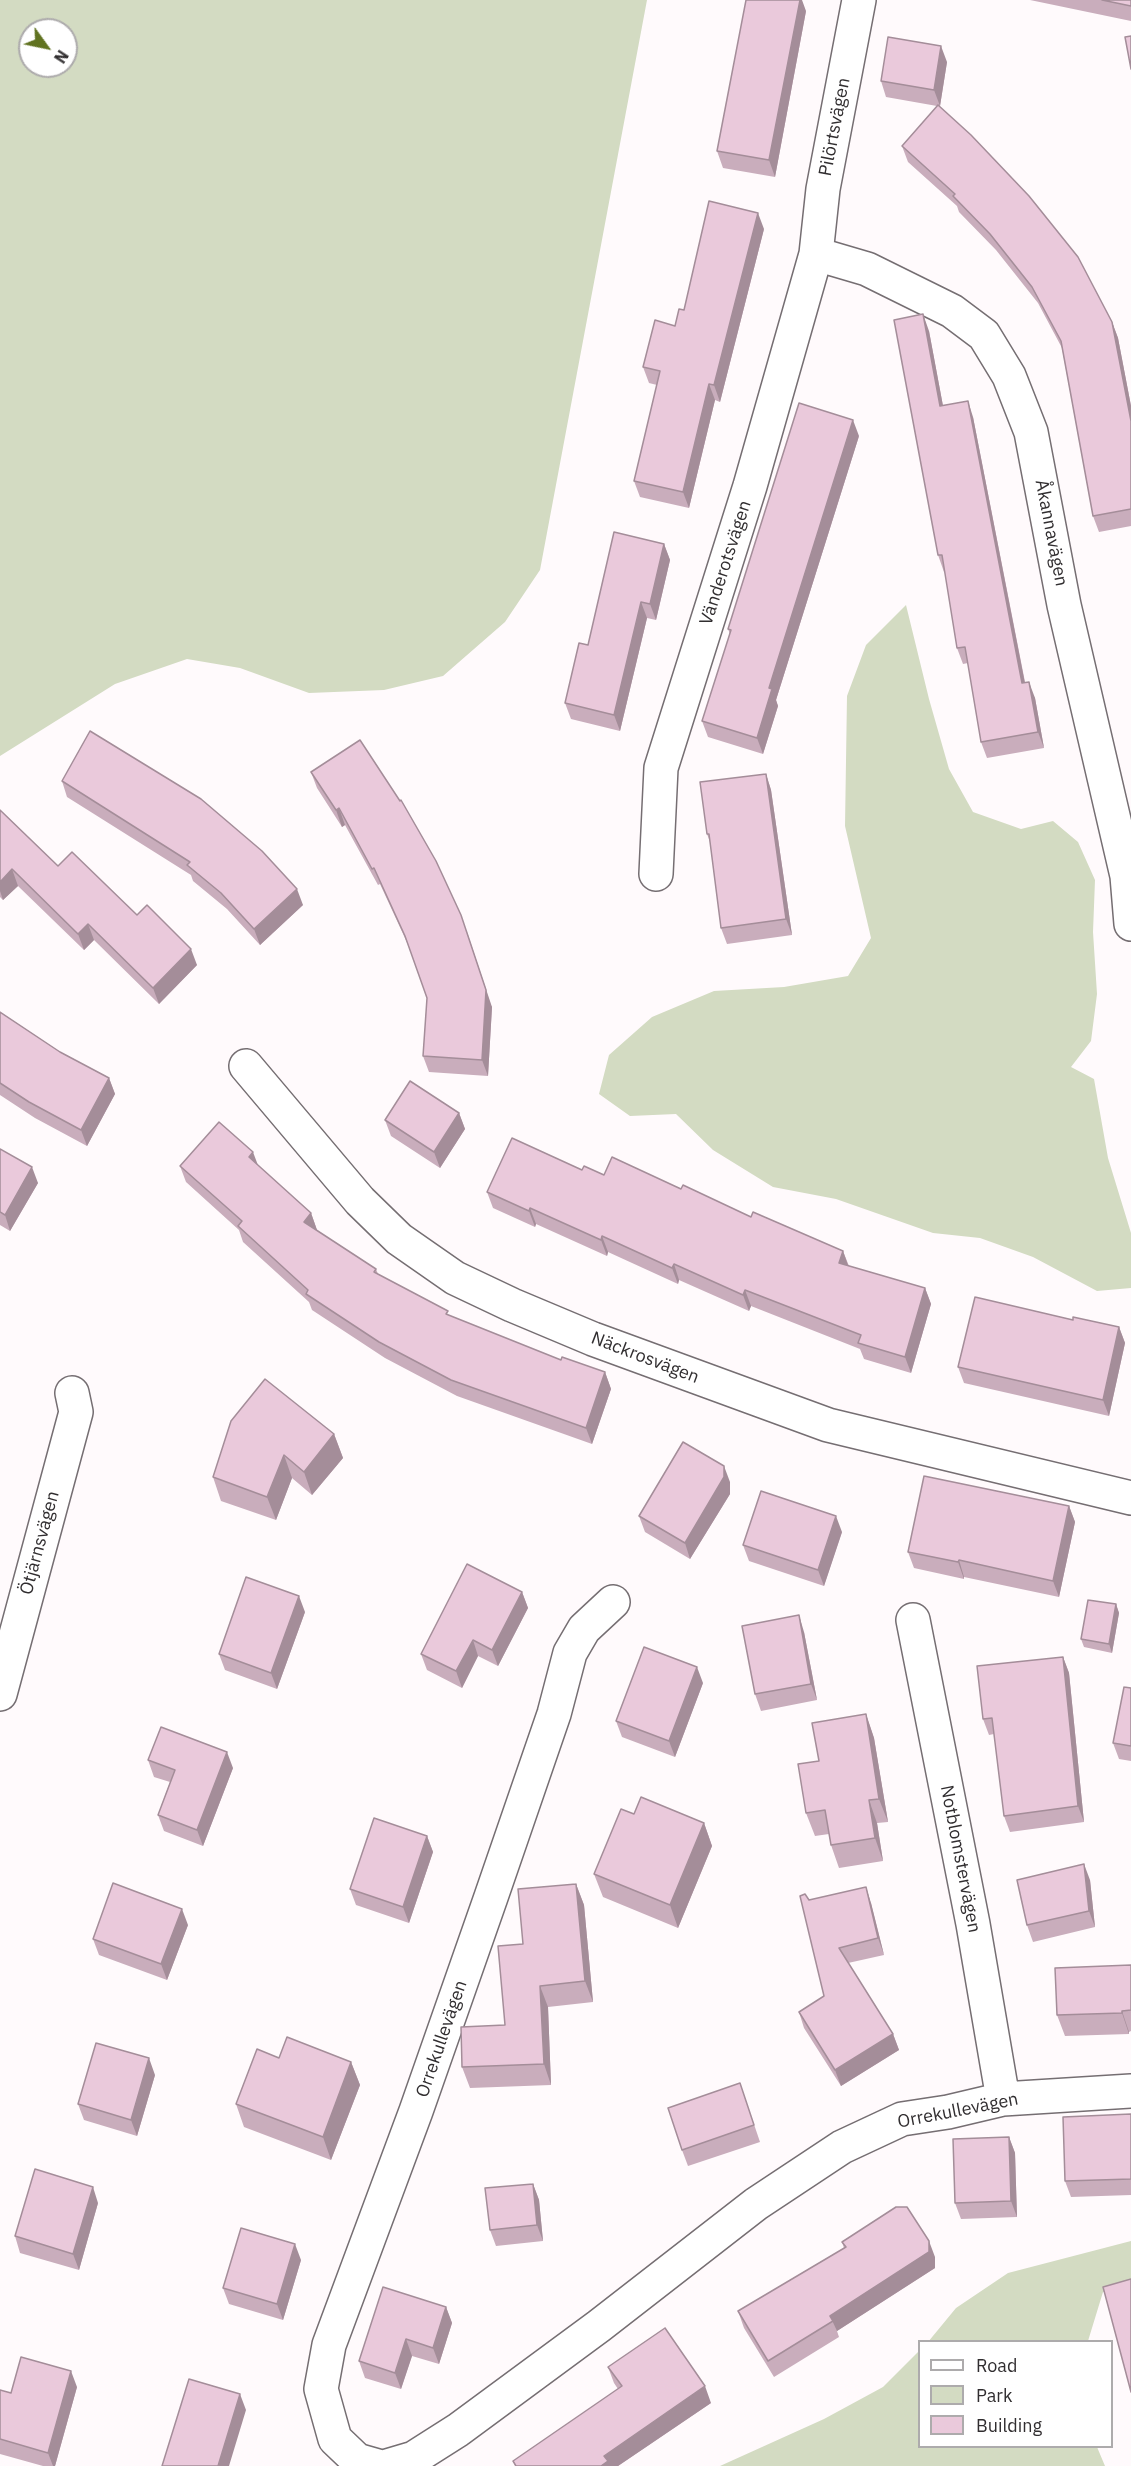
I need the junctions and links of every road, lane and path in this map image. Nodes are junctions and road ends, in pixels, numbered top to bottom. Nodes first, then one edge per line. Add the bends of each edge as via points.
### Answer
1 (859, 0) edge
2 (816, 254) junction
3 (656, 874) dead end
4 (1131, 924) edge
5 (246, 1066) dead end
6 (72, 1392) dead end
7 (1131, 1498) edge
8 (613, 1602) dead end
9 (914, 1620) dead end
10 (0, 1694) edge
11 (1131, 2091) edge
12 (1003, 2099) junction
13 (378, 2466) edge
14 (387, 2466) edge

1 - 2 street, Pilörtsvägen via 823,189
2 - 3 street, Vänderotsvägen via 750,486 662,768
2 - 4 street, Åkannavägen via 867,269 952,311 984,335 1009,376 1031,432 1065,604 1127,876
5 - 7 street, Näckrosvägen via 360,1201 399,1239 455,1278 593,1339 828,1425
6 - 10 street, Ötjärnsvägen via 76,1412
8 - 13 street, Orrekullevägen via 584,1629 570,1653 554,1714 488,1909 329,2344 321,2389 335,2439 357,2460
9 - 12 street, Notblomstervägen
11 - 12 street, Orrekullevägen
12 - 14 street, Orrekullevägen via 902,2119 842,2147 756,2204 458,2430 414,2458

